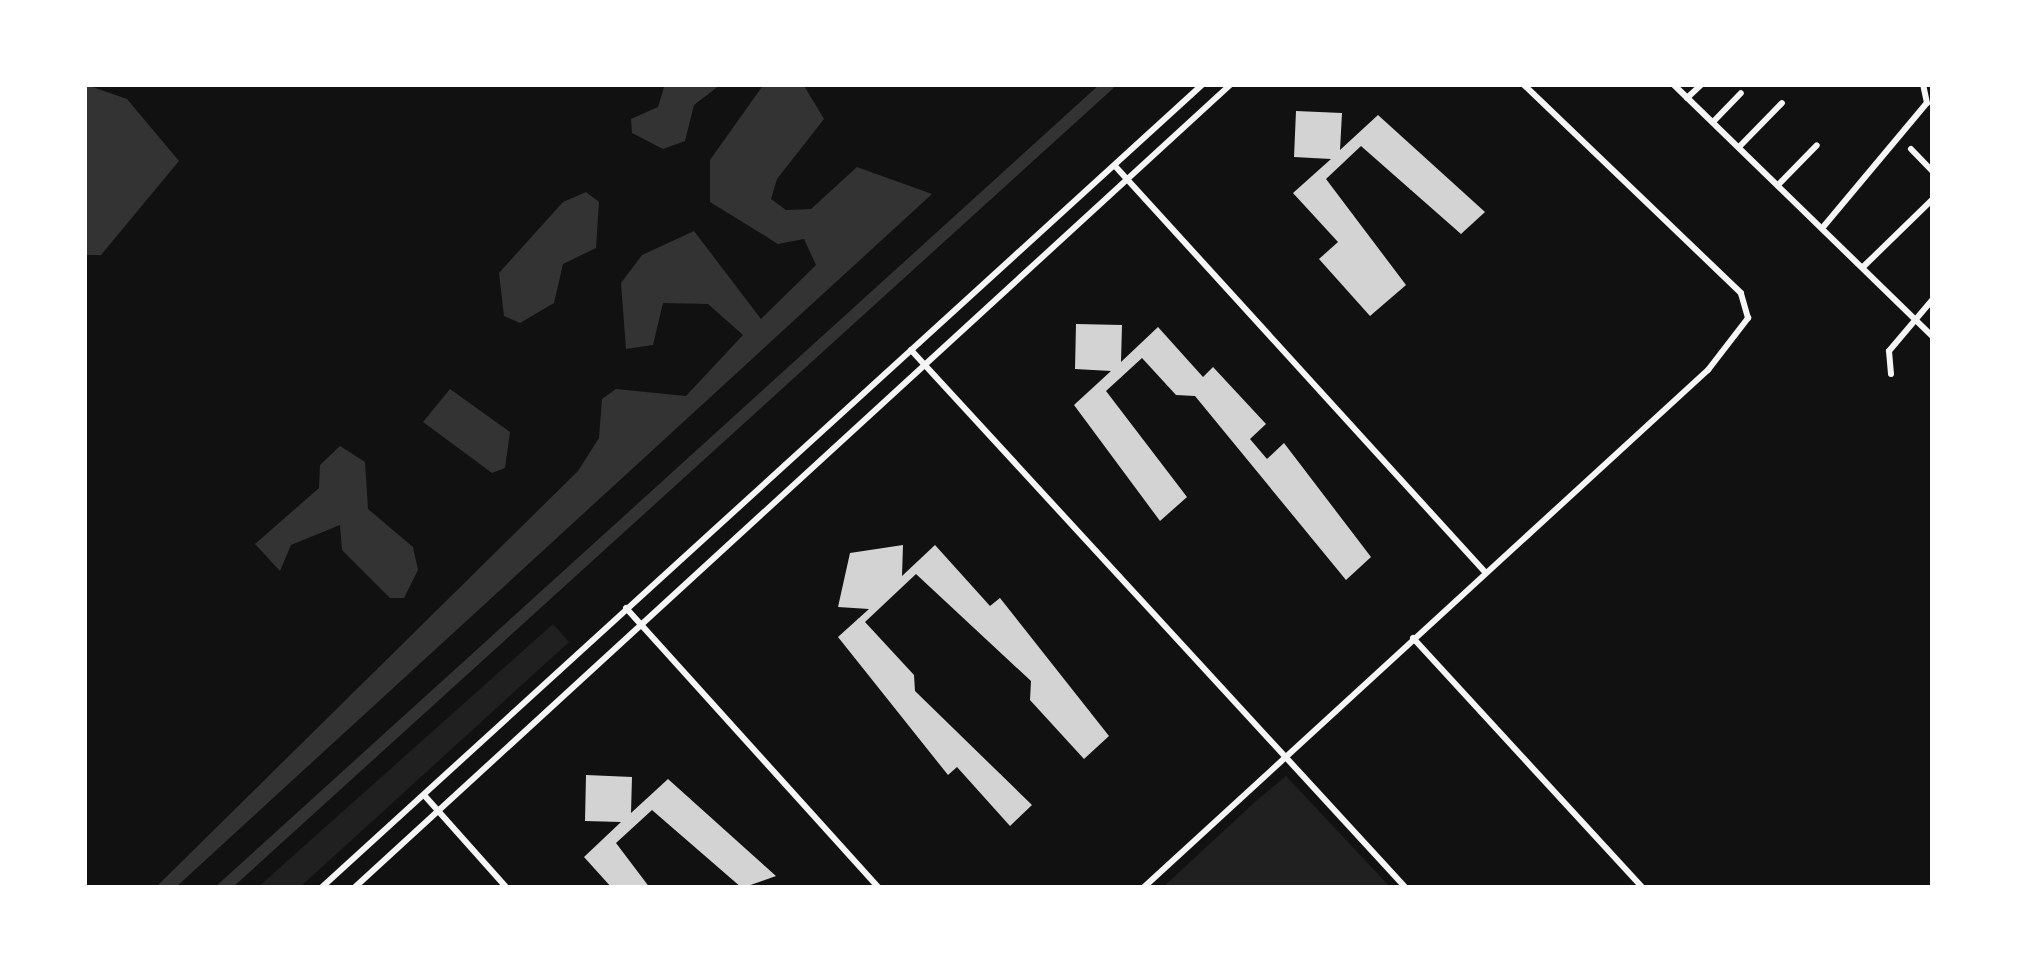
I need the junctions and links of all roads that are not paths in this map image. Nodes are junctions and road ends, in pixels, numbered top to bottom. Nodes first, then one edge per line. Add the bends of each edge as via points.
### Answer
1 (1203, 84) edge
2 (1231, 84) edge
3 (1523, 84) edge
4 (1673, 84) edge
5 (1702, 84) edge
6 (1923, 84) edge
7 (1741, 93) dead end
8 (1688, 98) junction
9 (1781, 104) dead end
10 (1713, 122) junction
11 (1817, 145) dead end
12 (1740, 146) junction
13 (1911, 148) dead end
14 (1114, 165) junction
15 (1933, 172) edge
16 (1126, 180) junction
17 (1779, 184) junction
18 (1933, 199) edge
19 (1823, 227) junction
20 (1863, 267) junction
21 (1933, 299) edge
22 (1914, 318) junction
23 (1933, 337) edge
24 (911, 350) junction
25 (925, 365) junction
26 (1892, 374) dead end
27 (1484, 572) junction
28 (626, 608) junction
29 (640, 624) junction
30 (1413, 638) junction
31 (1285, 756) junction
32 (424, 795) junction
33 (438, 812) junction
34 (321, 888) edge
35 (354, 888) edge
36 (507, 888) edge
37 (879, 888) edge
38 (1143, 888) edge
39 (1406, 888) edge
40 (1643, 888) edge

1 - 14 street
2 - 16 street
3 - 27 street via 1751,303 1708,370
4 - 8 street
5 - 8 street
6 - 19 street via 1927,103
7 - 10 street
8 - 10 street
9 - 12 street
10 - 12 street
11 - 17 street
12 - 17 street
13 - 15 street
14 - 16 street
14 - 24 street
16 - 25 street
16 - 27 street
17 - 19 street
18 - 20 street
19 - 20 street
20 - 22 street
21 - 22 street
22 - 23 street
22 - 26 street via 1889,351
24 - 25 street
24 - 28 street
25 - 29 street
25 - 31 street
27 - 30 street
28 - 29 street
28 - 32 street
29 - 33 street
29 - 37 street
30 - 31 street
30 - 40 street
31 - 38 street
31 - 39 street
32 - 33 street
32 - 34 street
33 - 35 street
33 - 36 street

